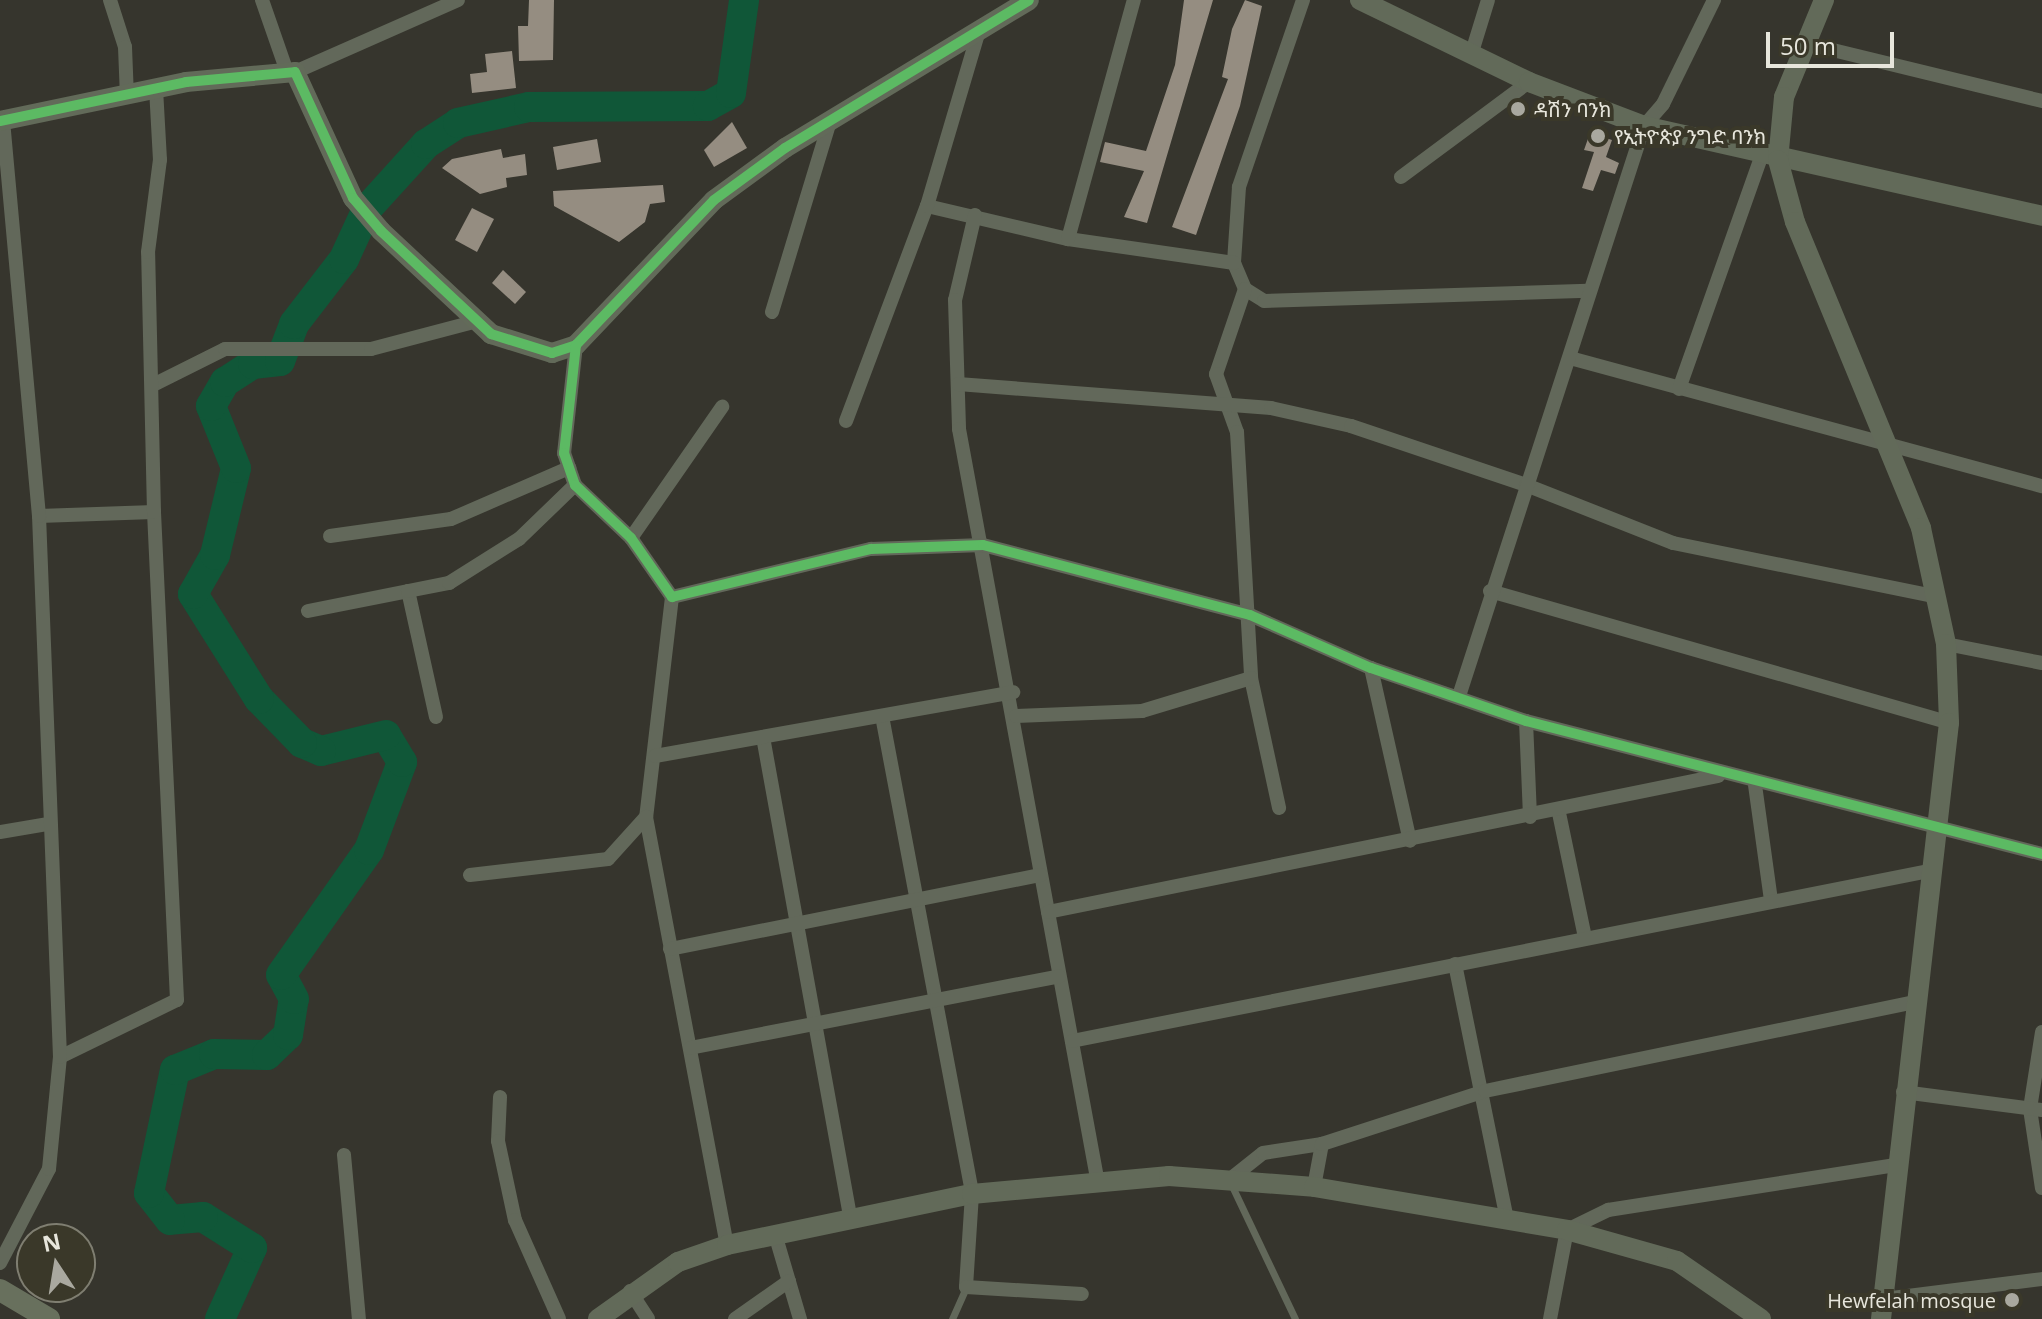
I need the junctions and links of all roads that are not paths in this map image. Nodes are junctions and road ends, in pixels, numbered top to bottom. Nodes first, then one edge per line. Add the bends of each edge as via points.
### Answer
1 (110, 0) edge
2 (262, 0) edge
3 (458, 0) edge
4 (1029, 0) edge
5 (1134, 0) edge
6 (1303, 0) edge
7 (1360, 0) edge
8 (1488, 0) edge
9 (1714, 0) edge
10 (1824, 0) edge
11 (979, 30) junction
12 (1804, 43) junction
13 (1472, 52) junction
14 (291, 71) junction
15 (1529, 82) junction
16 (156, 89) junction
17 (127, 96) junction
18 (2042, 101) edge
19 (1, 121) edge
20 (830, 121) junction
21 (1644, 126) junction
22 (1770, 157) junction
23 (1401, 177) dead end
24 (927, 206) junction
25 (975, 215) junction
26 (2042, 216) edge
27 (1068, 239) junction
28 (1234, 263) junction
29 (1245, 289) junction
30 (1588, 291) junction
31 (772, 312) dead end
32 (477, 321) junction
33 (576, 345) junction
34 (1570, 358) junction
35 (958, 384) junction
36 (153, 385) junction
37 (1679, 389) junction
38 (1225, 404) junction
39 (722, 407) dead end
40 (846, 421) dead end
41 (1890, 447) junction
42 (569, 468) junction
43 (575, 485) junction
44 (1526, 485) junction
45 (2042, 486) edge
46 (154, 512) junction
47 (39, 516) junction
48 (330, 536) dead end
49 (631, 538) junction
50 (983, 545) junction
51 (408, 591) junction
52 (1490, 591) junction
53 (672, 597) junction
54 (1938, 597) junction
55 (308, 611) dead end
56 (1250, 615) junction
57 (1946, 644) junction
58 (2042, 663) edge
59 (1371, 668) junction
60 (1251, 678) junction
61 (1013, 692) junction
62 (1459, 696) junction
63 (882, 716) junction
64 (1016, 716) junction
65 (436, 717) dead end
66 (1526, 721) junction
67 (1949, 723) junction
68 (763, 737) junction
69 (655, 756) junction
70 (1720, 776) junction
71 (1755, 785) junction
72 (1279, 808) dead end
73 (1559, 813) junction
74 (646, 817) junction
75 (1530, 817) junction
76 (48, 824) junction
77 (1939, 831) junction
78 (0, 832) edge
79 (1410, 841) junction
80 (2042, 854) edge
81 (1933, 870) junction
82 (470, 875) dead end
83 (1041, 875) junction
84 (915, 901) junction
85 (1771, 901) junction
86 (1048, 912) junction
87 (793, 923) junction
88 (1585, 937) junction
89 (670, 949) junction
90 (1455, 964) junction
91 (1059, 976) junction
92 (1913, 1002) junction
93 (935, 1003) junction
94 (812, 1023) junction
95 (2042, 1032) edge
96 (1072, 1041) junction
97 (690, 1048) junction
98 (60, 1057) junction
99 (1485, 1091) junction
100 (1903, 1092) junction
101 (500, 1097) dead end
102 (2036, 1110) edge
103 (1322, 1144) junction
104 (344, 1155) dead end
105 (1896, 1165) junction
106 (1097, 1178) junction
107 (1229, 1180) junction
108 (1314, 1187) junction
109 (2042, 1188) edge
110 (972, 1194) junction
111 (850, 1215) junction
112 (1507, 1220) junction
113 (1567, 1230) junction
114 (775, 1234) junction
115 (727, 1245) junction
116 (0, 1263) edge
117 (2042, 1279) edge
118 (789, 1281) junction
119 (966, 1287) junction
120 (0, 1290) edge
121 (630, 1291) junction
122 (1082, 1294) dead end
123 (0, 1301) edge
124 (1882, 1309) edge
125 (30, 1319) edge
126 (49, 1319) edge
127 (359, 1319) edge
128 (559, 1319) edge
129 (598, 1319) edge
130 (648, 1319) edge
131 (735, 1319) edge
132 (800, 1319) edge
133 (952, 1319) edge
134 (1295, 1319) edge
135 (1550, 1319) edge
136 (1761, 1319) edge

1 - 17 street via 125,47
2 - 14 street
3 - 14 street
4 - 11 main road
5 - 27 street
6 - 28 street via 1239,187
7 - 13 main road
8 - 13 street
9 - 21 street via 1663,104
10 - 12 main road
11 - 20 main road
11 - 24 street
12 - 18 street
12 - 22 main road
13 - 15 main road
14 - 16 main road
14 - 32 main road via 353,198
15 - 21 main road
15 - 23 street
16 - 17 main road
16 - 36 street via 160,160 148,252
17 - 19 main road
19 - 47 street
20 - 31 street
20 - 33 main road via 714,200
21 - 22 main road
21 - 30 street
22 - 26 main road
22 - 37 street
22 - 41 main road
24 - 25 street
24 - 40 street
25 - 27 street
25 - 35 street via 955,300
27 - 28 street
28 - 29 street
29 - 30 street via 1264,301
29 - 38 street via 1218,363
30 - 34 street
32 - 33 main road via 521,349 552,353
32 - 36 street via 371,349 225,349
33 - 42 street via 564,453
34 - 37 street
34 - 44 street
35 - 38 street
35 - 50 street
36 - 46 street
37 - 41 street
38 - 44 street via 1351,426
38 - 56 street via 1237,432
39 - 49 street
41 - 45 street
41 - 54 main road
42 - 43 street
42 - 48 street via 451,519
43 - 49 street
43 - 51 street via 519,539 449,583
44 - 52 street
44 - 54 street via 1673,543
46 - 47 street
46 - 98 street via 177,1000
47 - 76 street
49 - 53 street
50 - 53 street via 871,549
50 - 56 street
50 - 61 street
51 - 55 street
51 - 65 street
52 - 62 street
52 - 67 street
53 - 69 street
54 - 57 main road
56 - 59 street
56 - 60 street
57 - 58 street
57 - 67 main road
59 - 62 street
59 - 79 street
60 - 64 street via 1142,711
60 - 72 street
61 - 63 street
61 - 64 street
62 - 66 street
63 - 68 street
63 - 84 street
64 - 83 street
66 - 70 street
66 - 75 street
67 - 77 main road
68 - 69 street
68 - 87 street
69 - 74 street
70 - 71 street
70 - 73 street
71 - 77 street
71 - 85 street
73 - 75 street
73 - 88 street
74 - 82 street via 608,859
74 - 89 street
75 - 79 street
76 - 78 street
76 - 98 street
77 - 80 street
77 - 81 main road
79 - 86 street
81 - 85 street
81 - 92 main road
83 - 84 street
83 - 86 street
84 - 87 street
84 - 93 street
85 - 88 street
86 - 91 street
87 - 89 street
87 - 94 street
88 - 90 street
89 - 97 street
90 - 96 street
90 - 99 street
91 - 93 street
91 - 96 street
92 - 99 street
92 - 100 main road
93 - 94 street
93 - 110 street
94 - 97 street
94 - 111 street
95 - 102 street
96 - 106 street
97 - 115 street
98 - 116 street via 49,1169
99 - 103 street
99 - 112 street
100 - 102 street
100 - 105 main road
101 - 128 street via 498,1141 515,1220
102 - 109 street
103 - 107 street via 1263,1153
103 - 108 street
104 - 127 street
105 - 113 street via 1638,1203
105 - 124 main road
106 - 107 main road
106 - 110 main road
107 - 108 main road
107 - 134 lane
108 - 112 main road
110 - 111 main road
110 - 119 street
111 - 114 main road
112 - 113 main road
113 - 135 street
113 - 136 main road via 1677,1261
114 - 115 main road
114 - 118 street
115 - 121 main road via 678,1262
117 - 124 street
118 - 131 street
118 - 132 street
119 - 122 street
119 - 133 lane
120 - 126 main road
121 - 129 main road
121 - 130 street
123 - 125 main road

